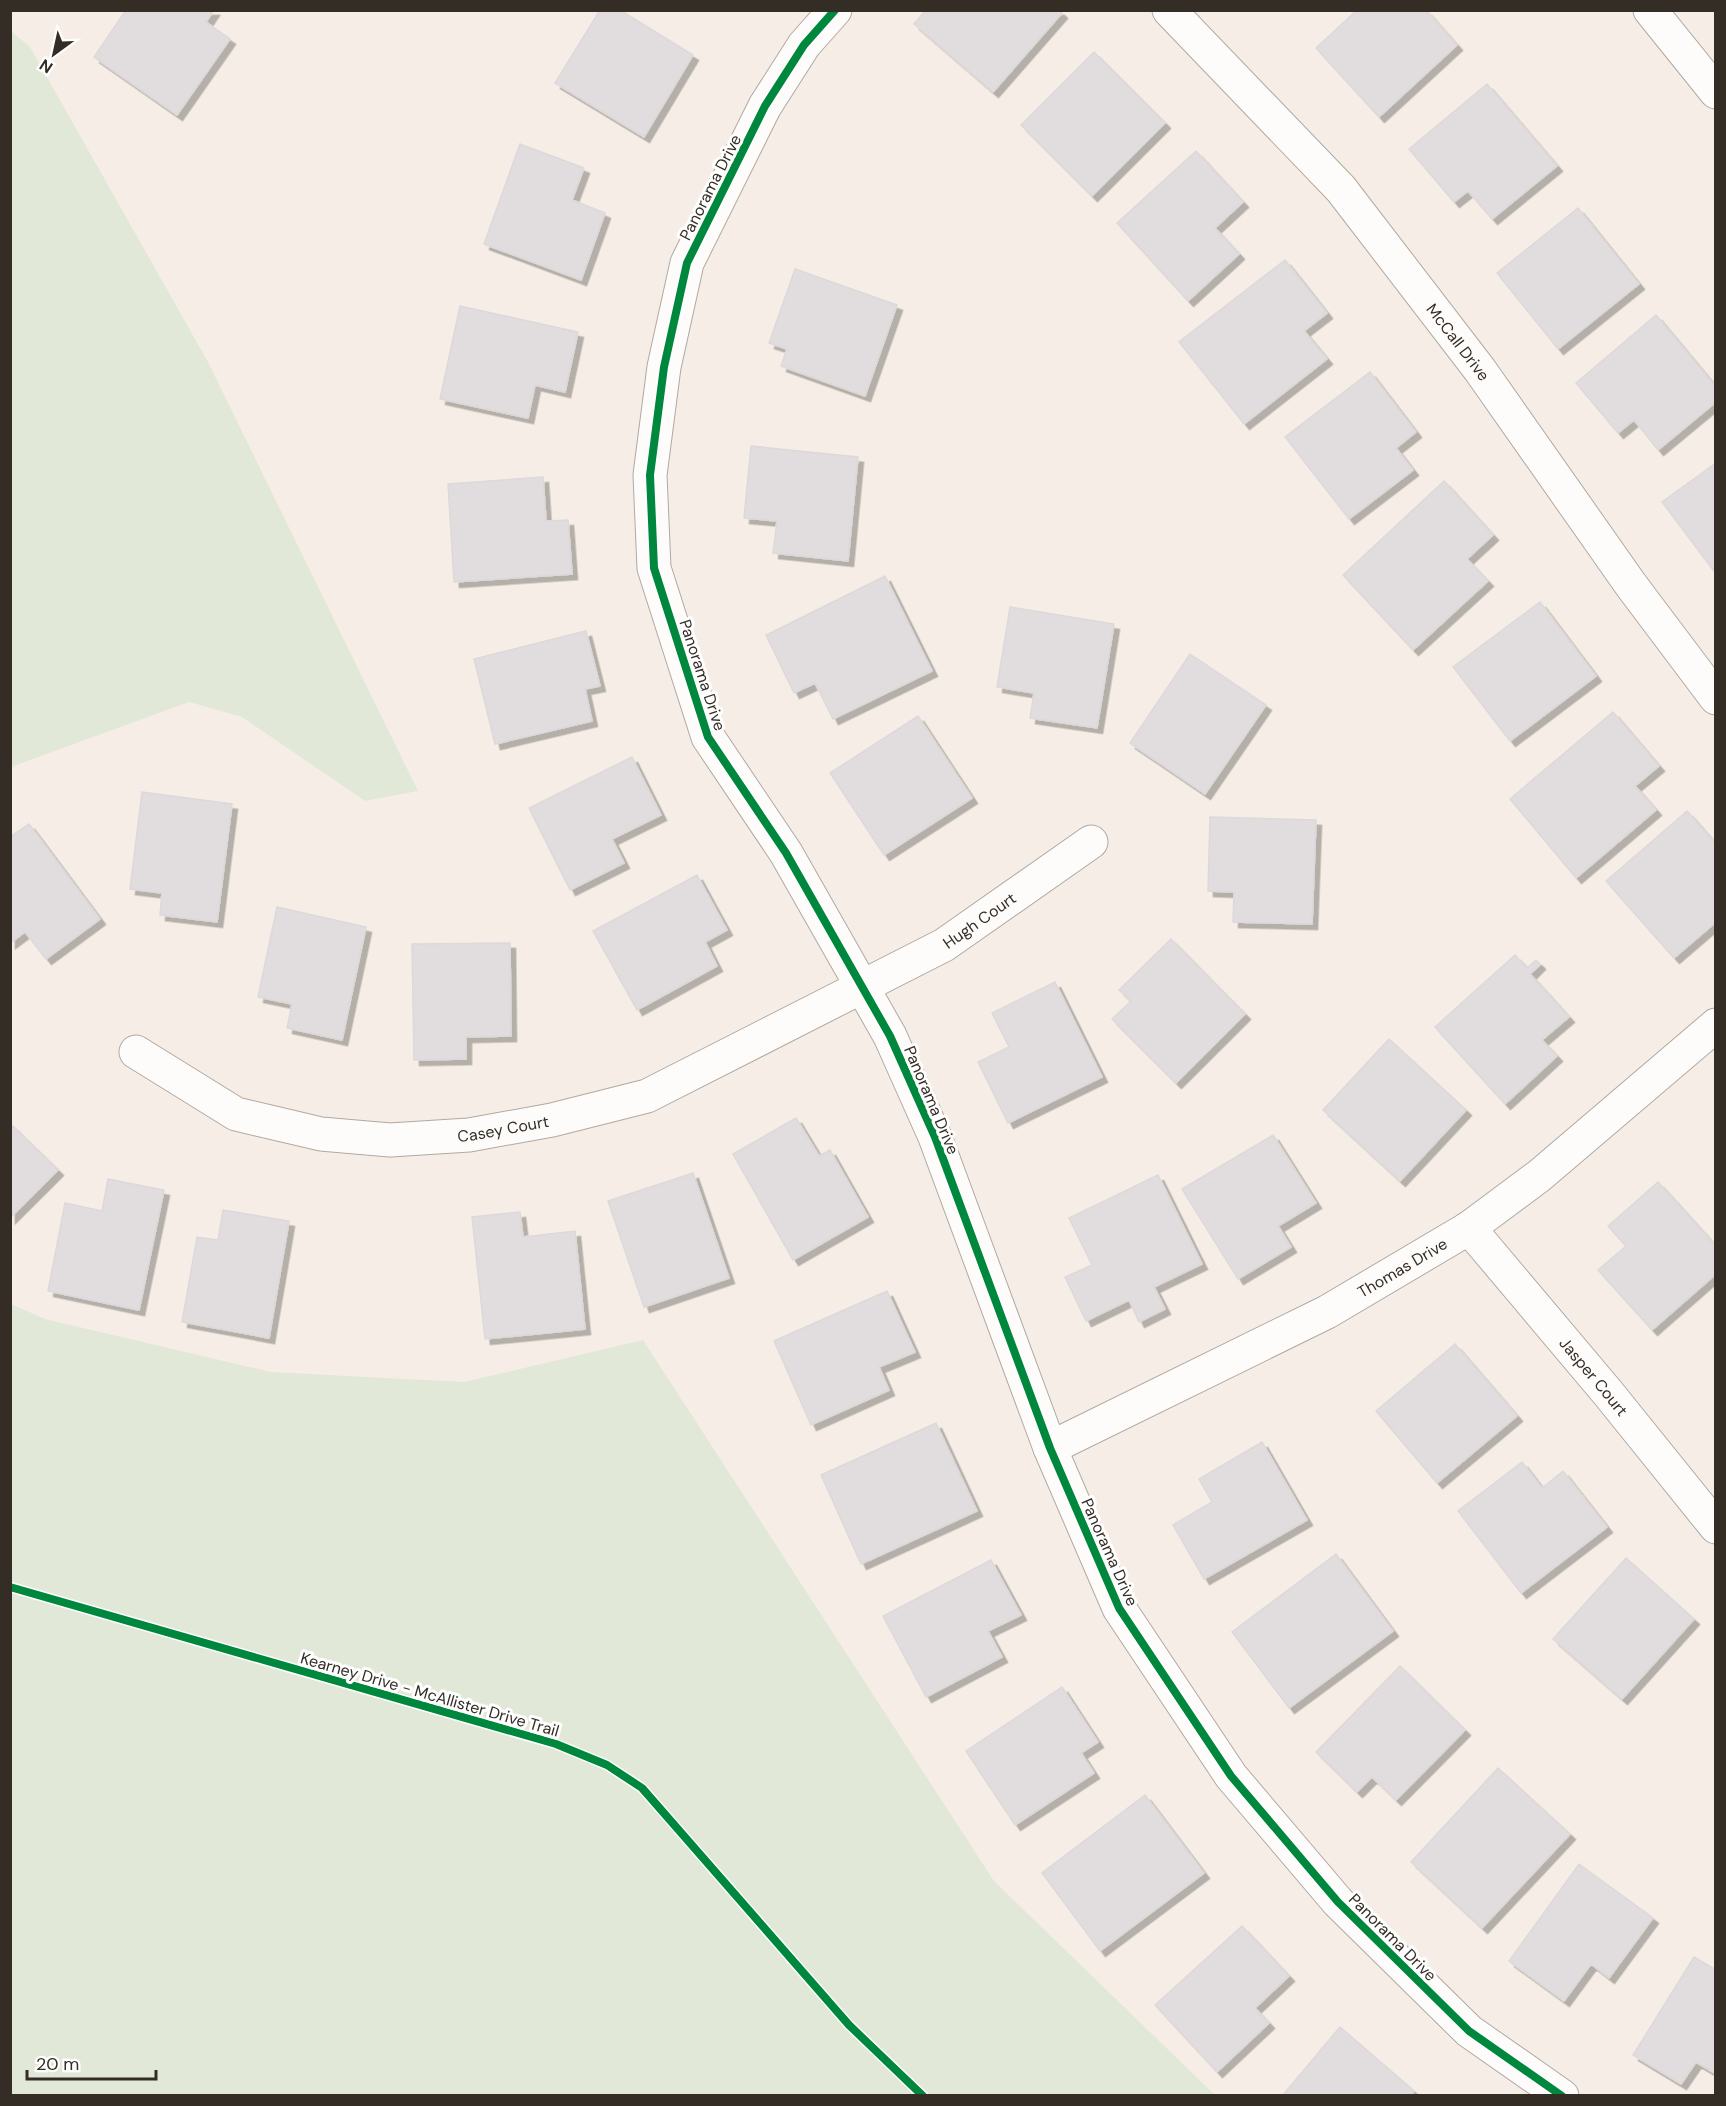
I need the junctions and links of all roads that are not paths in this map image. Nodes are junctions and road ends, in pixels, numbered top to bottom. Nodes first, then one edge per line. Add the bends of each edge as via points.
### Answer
1 (835, 10) edge
2 (1169, 10) edge
3 (1650, 10) edge
4 (1716, 92) edge
5 (1716, 698) edge
6 (1091, 842) dead end
7 (862, 987) junction
8 (1716, 1025) edge
9 (136, 1052) dead end
10 (1469, 1228) junction
11 (1050, 1448) junction
12 (1716, 1527) edge
13 (1562, 2096) edge

1 - 7 street, Panorama Drive via 804,45 765,106 687,263 664,367 650,475 654,568 708,737 786,853
2 - 5 street, McCall Drive via 1341,189 1480,370
3 - 4 street
6 - 7 street, Hugh Court via 944,945
7 - 9 street, Casey Court via 647,1096 552,1120 469,1135 390,1140 321,1134 236,1114
7 - 11 street, Panorama Drive via 890,1036 935,1137
8 - 10 street, Thomas Drive via 1539,1176
10 - 11 street, Thomas Drive via 1327,1312
10 - 12 street, Jasper Court
11 - 13 street, Panorama Drive via 1119,1608 1231,1776 1338,1902 1469,2031

